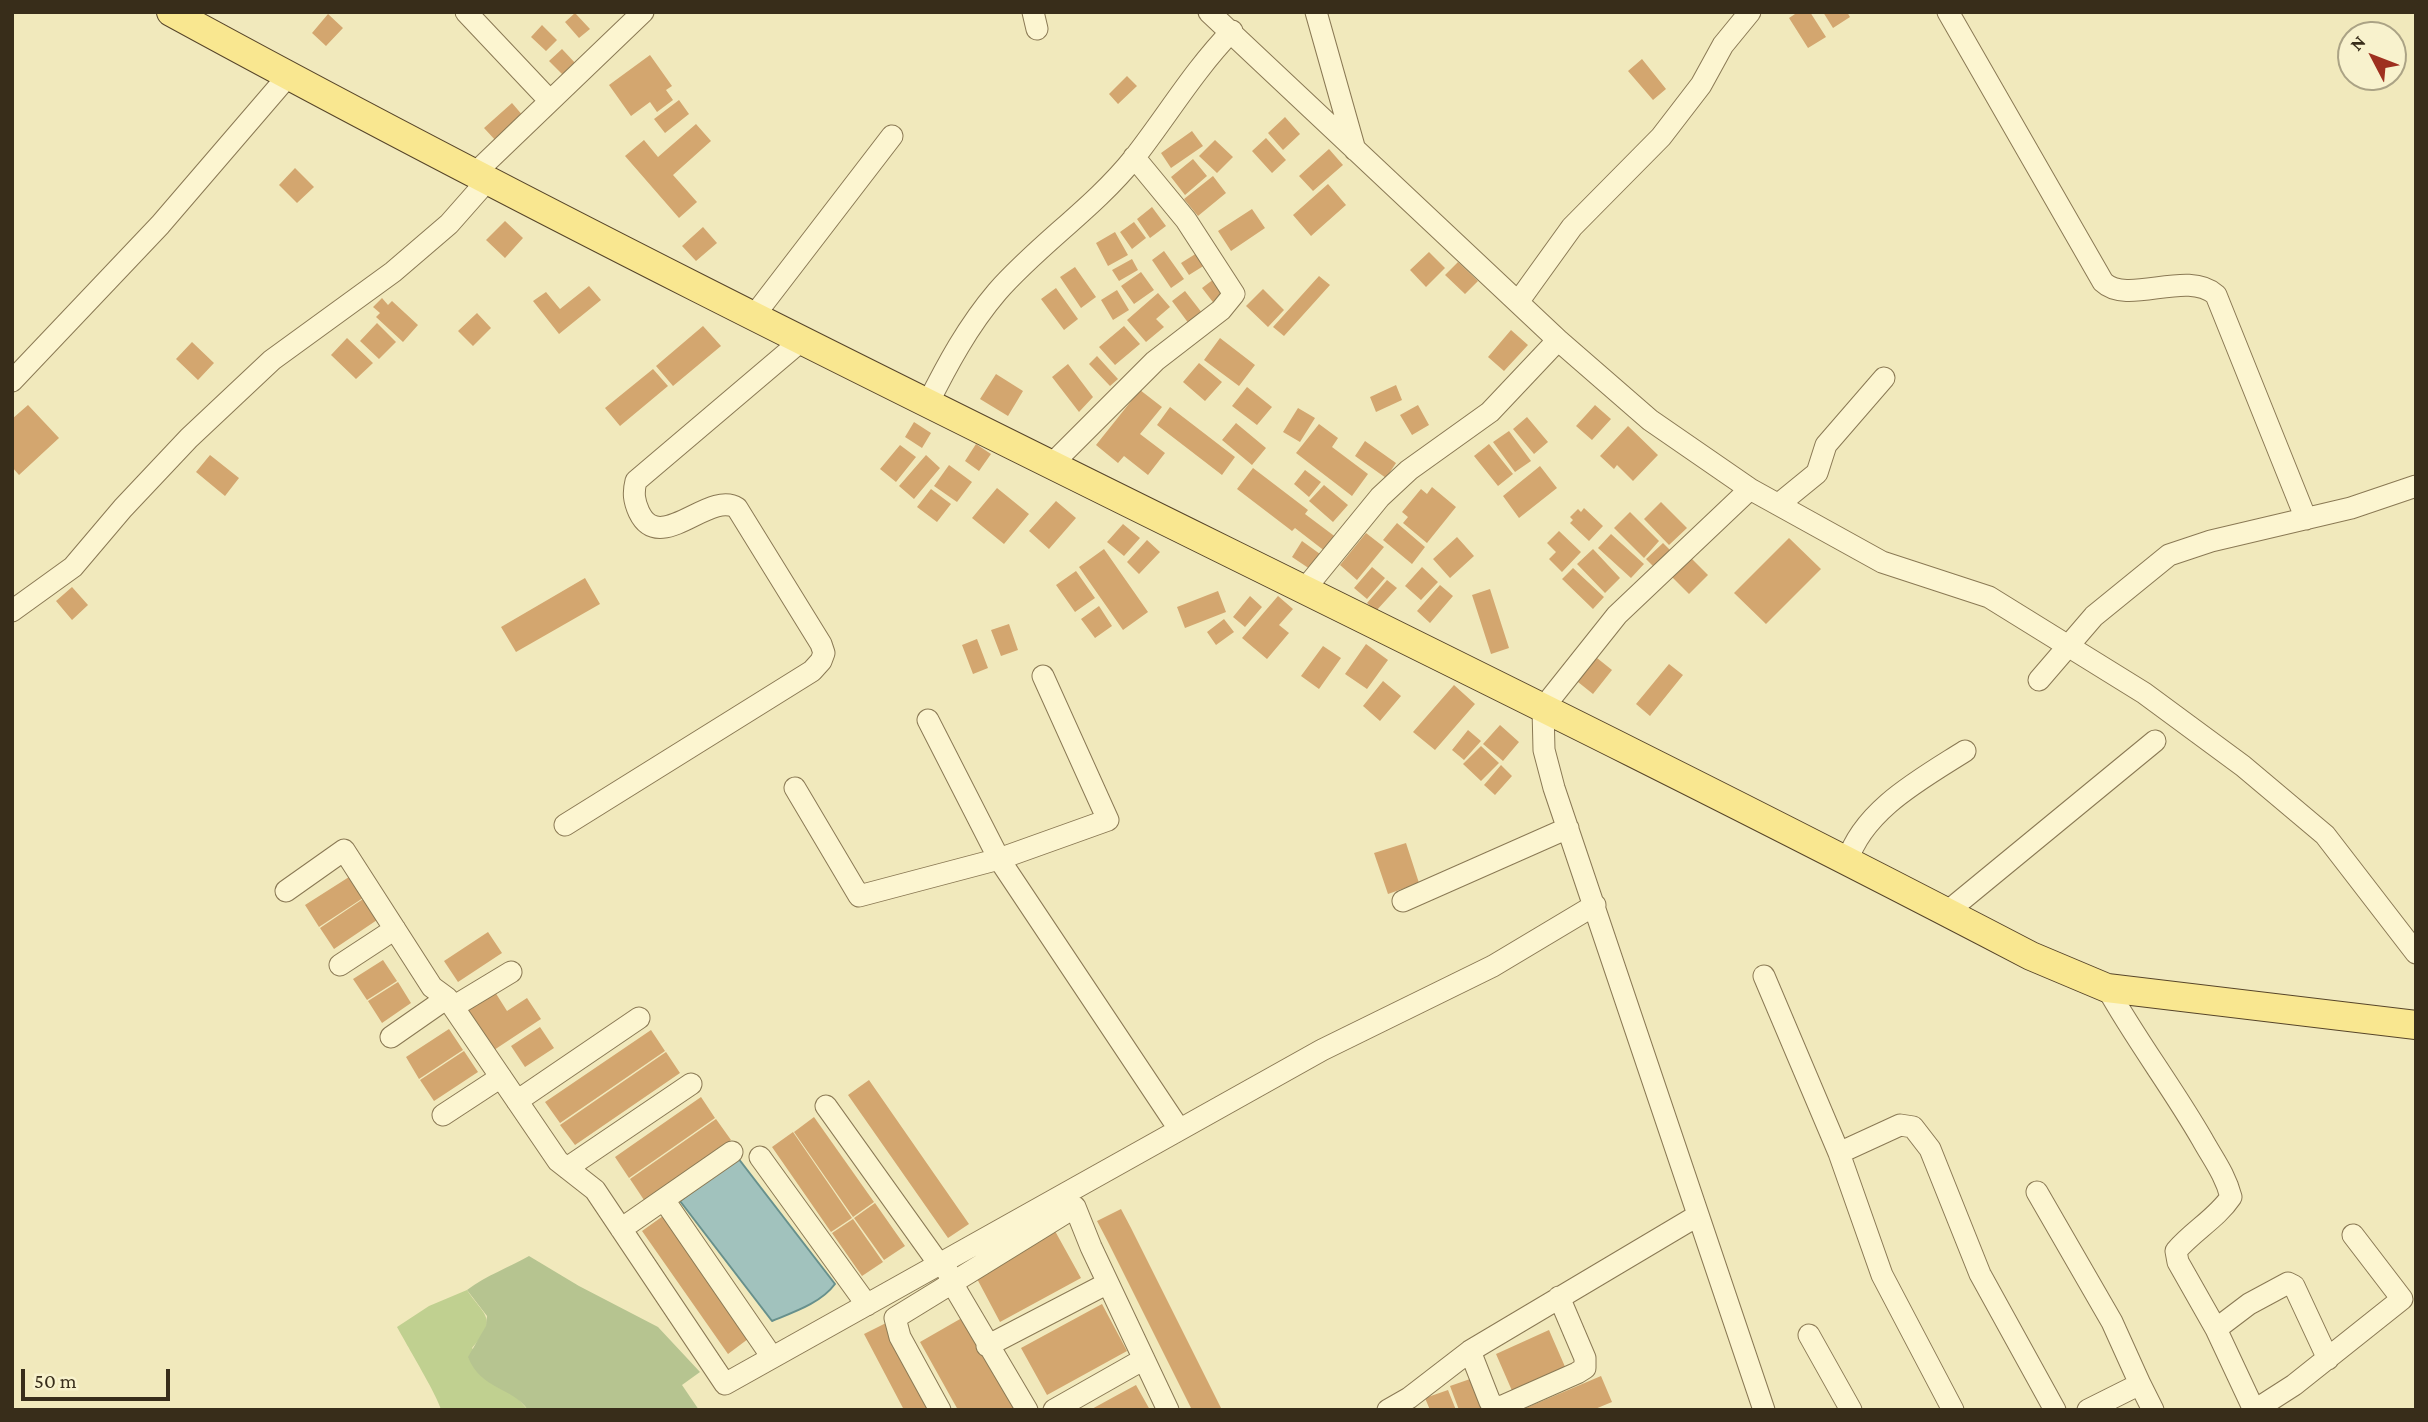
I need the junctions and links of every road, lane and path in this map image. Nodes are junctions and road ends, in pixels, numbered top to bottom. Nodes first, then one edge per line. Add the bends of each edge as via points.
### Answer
1 (171, 12) edge
2 (466, 12) edge
3 (643, 12) edge
4 (1209, 12) edge
5 (1316, 12) edge
6 (1749, 12) edge
7 (1948, 12) edge
8 (1232, 32) junction
9 (288, 76) junction
10 (550, 101) junction
11 (892, 136) dead end
12 (1355, 149) junction
13 (1134, 157) junction
14 (479, 178) junction
15 (1518, 302) junction
16 (752, 317) junction
17 (1558, 340) junction
18 (801, 341) junction
19 (1884, 378) dead end
20 (12, 381) edge
21 (927, 405) junction
22 (1051, 465) junction
23 (2416, 486) edge
24 (1750, 489) junction
25 (1779, 504) junction
26 (2306, 519) junction
27 (1304, 590) junction
28 (12, 611) edge
29 (2070, 646) junction
30 (1043, 676) dead end
31 (2039, 680) dead end
32 (1543, 708) junction
33 (928, 720) dead end
34 (2155, 741) dead end
35 (1965, 751) dead end
36 (796, 788) dead end
37 (565, 825) dead end
38 (1569, 828) junction
39 (999, 859) junction
40 (1847, 862) junction
41 (286, 891) dead end
42 (1403, 901) dead end
43 (1595, 905) junction
44 (1947, 912) junction
45 (395, 929) junction
46 (2416, 953) edge
47 (341, 965) dead end
48 (511, 972) dead end
49 (1764, 976) dead end
50 (2107, 988) junction
51 (450, 1002) junction
52 (639, 1018) dead end
53 (2416, 1025) edge
54 (391, 1037) dead end
55 (501, 1077) junction
56 (691, 1084) dead end
57 (517, 1101) junction
58 (826, 1106) dead end
59 (443, 1115) dead end
60 (1179, 1129) junction
61 (732, 1152) dead end
62 (1839, 1153) junction
63 (760, 1157) dead end
64 (567, 1168) junction
65 (2037, 1192) dead end
66 (1074, 1197) junction
67 (664, 1199) junction
68 (1697, 1216) junction
69 (621, 1229) junction
70 (2353, 1235) dead end
71 (942, 1263) junction
72 (952, 1283) junction
73 (1108, 1283) junction
74 (887, 1294) junction
75 (1559, 1297) junction
76 (867, 1305) junction
77 (900, 1312) junction
78 (2216, 1329) junction
79 (1809, 1335) dead end
80 (987, 1346) junction
81 (1470, 1351) junction
82 (772, 1357) junction
83 (1144, 1359) junction
84 (2328, 1359) junction
85 (2140, 1384) junction
86 (1412, 1404) edge
87 (940, 1410) edge
88 (1027, 1410) edge
89 (1054, 1410) edge
90 (1168, 1410) edge
91 (1388, 1410) edge
92 (1765, 1410) edge
93 (1851, 1410) edge
94 (1953, 1410) edge
95 (2055, 1410) edge
96 (2088, 1410) edge
97 (2153, 1410) edge
98 (2254, 1410) edge

1 - 9 main road
2 - 10 street
3 - 10 street
4 - 8 street
5 - 12 street
6 - 15 street via 1661,137 1572,227
7 - 26 street via 2103,282 2116,289 2203,285 2216,295
8 - 12 street
8 - 13 street via 1171,103
9 - 14 main road
9 - 20 street via 152,234
10 - 14 street
11 - 16 street
12 - 15 street
13 - 21 street via 999,290 972,324
13 - 22 street via 1186,220 1234,295 1155,361
14 - 16 main road
14 - 28 street via 449,224 393,272 272,360 180,448 73,567
15 - 17 street
16 - 18 main road
17 - 24 street via 1650,420
17 - 27 street via 1490,412 1409,470 1380,498
18 - 21 main road
18 - 37 street via 636,481 633,494 642,517 651,525 666,528 722,504 737,508 821,644 821,661 758,706
19 - 25 street via 1826,445 1817,473
21 - 22 main road
22 - 27 main road
23 - 26 street
24 - 25 street
24 - 32 street via 1617,615
25 - 29 street via 1882,562 1989,597
26 - 29 street via 2169,555 2094,616
27 - 32 main road
29 - 31 street
29 - 46 street via 2144,693 2243,766 2325,835
30 - 39 street via 1108,820
32 - 38 street via 1545,750
32 - 40 main road
33 - 39 street
34 - 44 street
35 - 40 street via 1907,788 1864,828
36 - 39 street via 859,896
38 - 42 street
38 - 43 street
39 - 60 street
40 - 44 main road
41 - 45 street via 344,850
43 - 60 street via 1493,966 1322,1050
43 - 68 street
44 - 50 main road via 2031,956
45 - 47 street
45 - 51 street via 432,986
48 - 51 street
49 - 62 street
50 - 53 main road
50 - 78 street via 2226,1176 2231,1197 2224,1208 2176,1251
51 - 54 street
51 - 55 street
52 - 57 street
55 - 57 street
55 - 59 street
56 - 64 street
57 - 64 street
58 - 71 street
60 - 66 street
61 - 67 street
62 - 94 street via 1882,1275
62 - 95 street via 1900,1125 1918,1132 1930,1149 1980,1274
63 - 76 street
64 - 69 street via 595,1191
65 - 85 street via 2112,1322
66 - 71 street
66 - 72 street
66 - 73 street
67 - 69 street
67 - 82 street
68 - 75 street
68 - 92 street
69 - 82 street via 725,1384
70 - 84 street via 2402,1299
71 - 72 street
71 - 74 street
72 - 77 street
72 - 80 street
73 - 80 street
73 - 83 street
74 - 76 street
74 - 77 street
75 - 81 street
75 - 81 street via 1585,1358 1585,1368 1577,1373 1498,1408 1490,1402
76 - 82 street
77 - 87 street via 895,1327
78 - 84 street via 2288,1283 2294,1286
78 - 98 street
79 - 93 street
80 - 88 street
81 - 86 street
83 - 89 street
83 - 90 street
84 - 98 street
85 - 96 street
85 - 97 street
86 - 91 street

